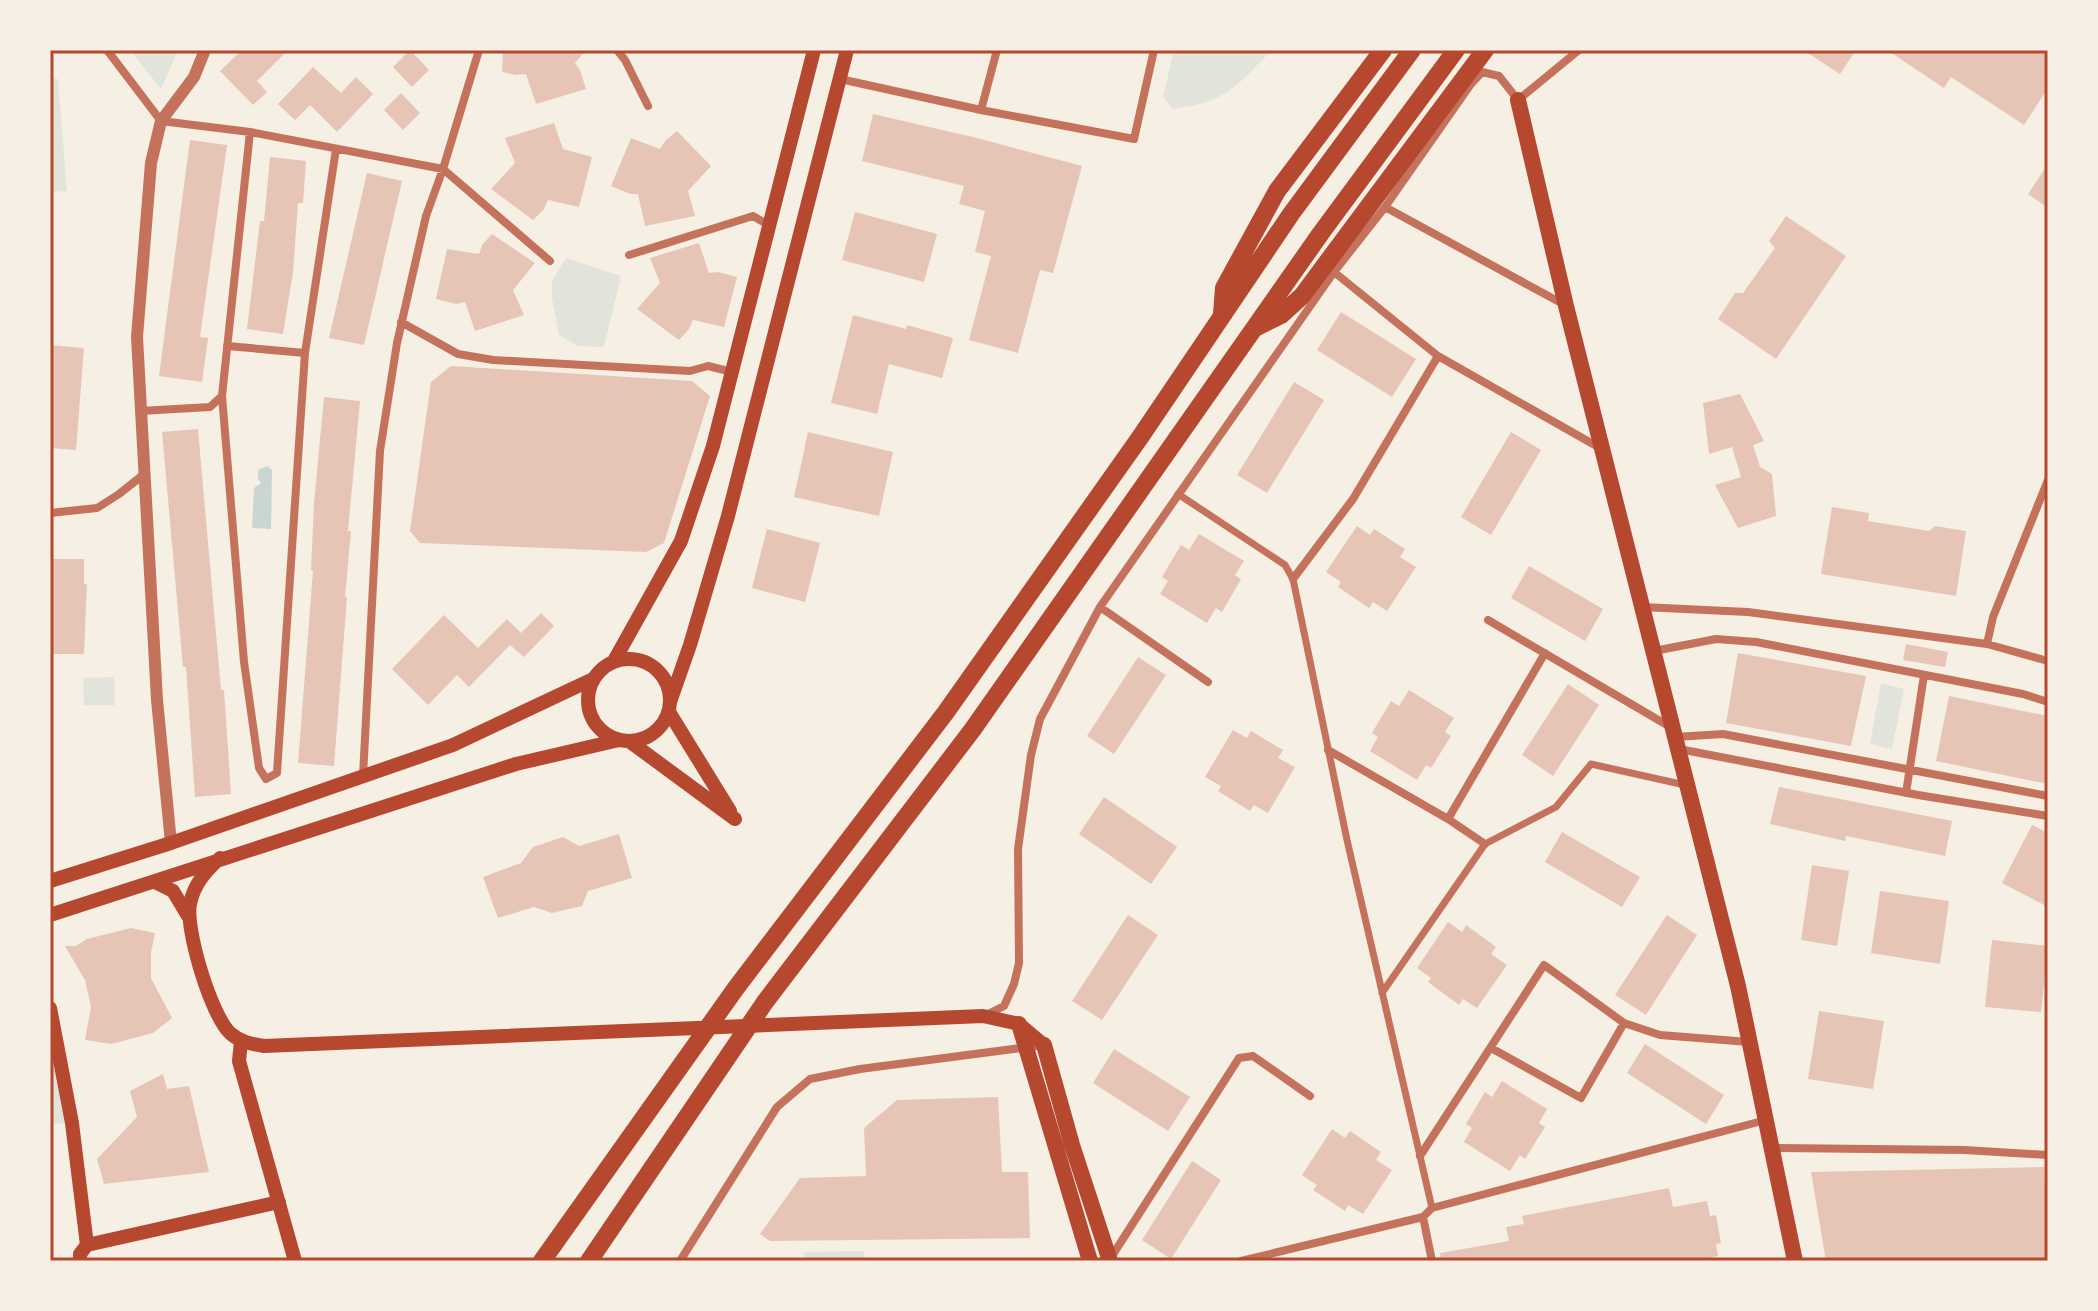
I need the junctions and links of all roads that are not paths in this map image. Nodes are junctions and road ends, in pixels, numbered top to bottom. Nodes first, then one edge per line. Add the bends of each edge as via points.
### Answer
1 (107, 50) edge
2 (205, 50) edge
3 (479, 50) edge
4 (617, 50) edge
5 (814, 50) edge
6 (847, 50) edge
7 (997, 50) edge
8 (1154, 50) edge
9 (1383, 50) edge
10 (1412, 50) edge
11 (1456, 50) edge
12 (1485, 50) edge
13 (1579, 50) edge
14 (840, 79) junction
15 (1518, 100) junction
16 (648, 106) dead end
17 (981, 110) junction
18 (161, 121) junction
19 (250, 132) junction
20 (336, 149) junction
21 (443, 169) junction
22 (1385, 207) junction
23 (770, 226) junction
24 (629, 255) dead end
25 (550, 261) dead end
26 (1334, 272) junction
27 (1566, 306) junction
28 (1222, 317) junction
29 (401, 322) junction
30 (1254, 328) junction
31 (227, 346) junction
32 (305, 353) junction
33 (1438, 356) junction
34 (732, 372) junction
35 (222, 396) junction
36 (140, 411) junction
37 (1602, 449) junction
38 (143, 475) junction
39 (2048, 480) edge
40 (1178, 494) junction
41 (50, 513) edge
42 (1293, 579) junction
43 (1100, 607) junction
44 (1642, 607) junction
45 (1488, 620) dead end
46 (1987, 644) junction
47 (1654, 651) junction
48 (1545, 653) junction
49 (614, 661) junction
50 (2048, 661) edge
51 (1924, 675) junction
52 (593, 679) junction
53 (1208, 682) dead end
54 (2048, 702) edge
55 (670, 707) junction
56 (1676, 738) junction
57 (624, 741) junction
58 (1328, 750) junction
59 (1909, 769) junction
60 (363, 776) junction
61 (1687, 785) junction
62 (1906, 793) junction
63 (2048, 796) edge
64 (2048, 816) edge
65 (1448, 819) junction
66 (171, 843) junction
67 (1485, 844) junction
68 (220, 858) junction
69 (50, 881) edge
70 (155, 882) junction
71 (50, 915) edge
72 (188, 917) junction
73 (1382, 993) junction
74 (50, 1008) edge
75 (983, 1016) junction
76 (1624, 1023) junction
77 (1019, 1024) junction
78 (241, 1041) junction
79 (1749, 1042) junction
80 (1044, 1045) junction
81 (1025, 1048) junction
82 (1491, 1048) junction
83 (1310, 1096) dead end
84 (1766, 1120) junction
85 (1771, 1148) junction
86 (2048, 1155) edge
87 (1420, 1156) junction
88 (279, 1202) junction
89 (1432, 1208) junction
90 (1423, 1217) junction
91 (87, 1245) junction
92 (1110, 1260) edge
93 (80, 1261) edge
94 (295, 1261) edge
95 (542, 1261) edge
96 (589, 1261) edge
97 (680, 1261) edge
98 (1090, 1261) edge
99 (1241, 1261) edge
100 (1432, 1261) edge
101 (1795, 1261) edge

1 - 18 street
2 - 18 street via 194,77
3 - 21 street
4 - 16 street
5 - 23 main road
6 - 14 main road
7 - 17 street
8 - 17 street via 1134,139
9 - 28 highway via 1277,191 1224,288
10 - 28 highway
11 - 30 highway
12 - 30 highway via 1302,296 1281,315
13 - 15 street
14 - 17 street
14 - 55 main road via 728,516
15 - 22 street via 1499,76 1482,72
15 - 27 main road
18 - 19 street
18 - 36 street via 151,163 137,337
19 - 20 street
19 - 31 street
20 - 21 street
20 - 32 street
21 - 25 street
21 - 29 street
22 - 26 street
22 - 27 street
23 - 24 street via 753,216
23 - 34 main road
26 - 33 street
26 - 40 street
27 - 37 main road
28 - 95 highway via 946,712 736,988
29 - 34 street via 458,354 493,360 690,371 708,366
29 - 60 street via 380,451
30 - 96 highway via 973,729 765,1002
31 - 32 street
31 - 35 street
32 - 35 street via 277,773 266,779 259,768 244,662
33 - 37 street
33 - 42 street via 1353,499
34 - 49 main road via 681,541
35 - 36 street via 210,407
36 - 38 street
37 - 44 main road
38 - 41 street via 97,508
38 - 66 street
39 - 46 street
40 - 42 street via 1285,565
40 - 43 street
42 - 58 street
43 - 53 street
43 - 75 street via 1040,719 1018,849 1019,963 1004,1006
44 - 46 street via 1748,612
44 - 47 main road
45 - 48 street
46 - 50 street
47 - 51 street via 1716,639 1756,642
47 - 56 main road
48 - 56 street
48 - 65 street
49 - 52 main road
49 - 55 main road via 627,658 653,666 669,688
51 - 54 street
51 - 59 street
52 - 57 main road via 591,716 597,727
52 - 60 main road via 453,745
55 - 57 main road via 649,736
55 - 57 main road via 735,819
56 - 59 street via 1723,734
56 - 61 main road
56 - 62 street
57 - 68 main road via 516,764
58 - 65 street
58 - 73 street
59 - 62 street
59 - 63 street
60 - 66 main road
61 - 67 street via 1591,764 1556,807
61 - 79 main road
62 - 64 street
65 - 67 street
66 - 69 main road
67 - 73 street
68 - 70 main road
68 - 72 main road via 199,879
70 - 71 main road
70 - 72 main road via 173,891
72 - 78 main road via 213,1002 227,1030
73 - 87 street
74 - 91 main road
75 - 77 main road
75 - 78 main road via 264,1046
76 - 79 street via 1660,1035
76 - 82 street via 1581,1098
76 - 82 street via 1544,965
77 - 80 main road
77 - 81 main road
78 - 88 main road via 239,1061
79 - 84 main road
80 - 81 street
80 - 92 main road
81 - 97 street via 810,1079 777,1107
81 - 98 main road
82 - 87 street
83 - 92 street via 1253,1056 1239,1058
84 - 85 main road
84 - 89 street
85 - 86 street
85 - 101 main road
87 - 89 street
88 - 91 main road
88 - 94 main road
89 - 90 street
90 - 99 street
90 - 100 street
91 - 93 main road

